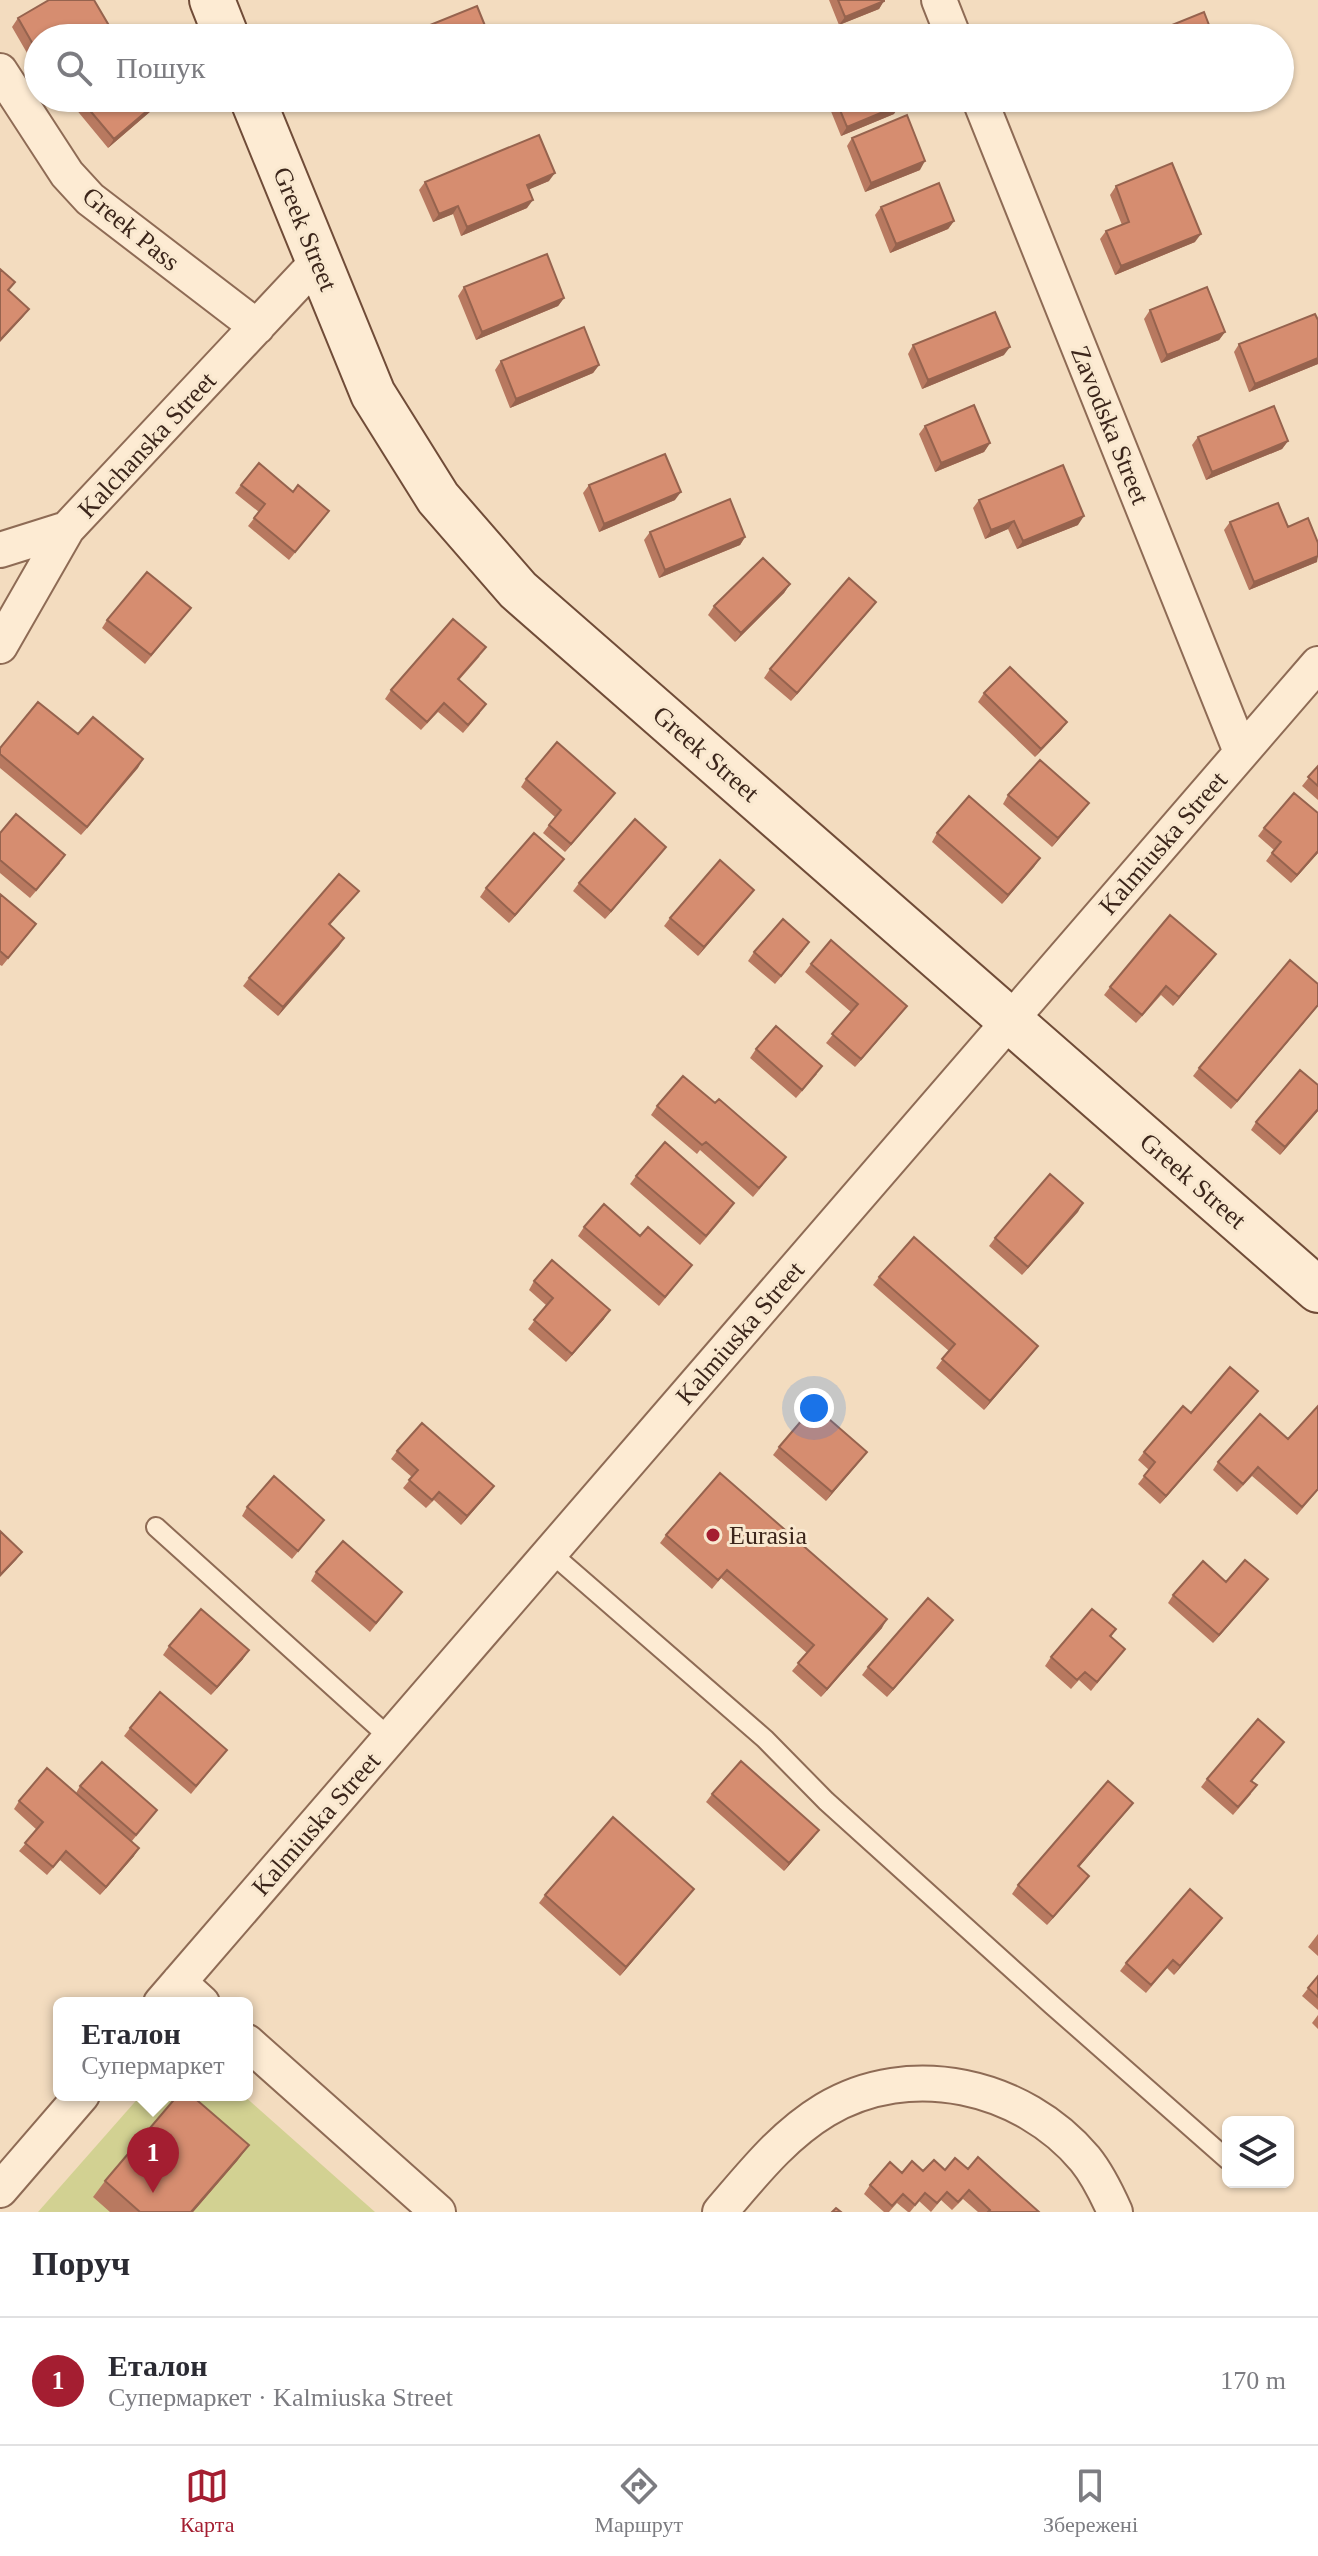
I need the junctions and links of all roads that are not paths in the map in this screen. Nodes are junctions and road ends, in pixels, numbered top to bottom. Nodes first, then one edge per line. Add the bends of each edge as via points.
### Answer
1 (212, 0) edge
2 (939, 0) edge
3 (221, 24) edge
4 (948, 24) edge
5 (1, 76) edge
6 (24, 110) edge
7 (25, 112) edge
8 (258, 112) edge
9 (985, 112) edge
10 (318, 261) junction
11 (257, 327) junction
12 (67, 529) junction
13 (0, 550) edge
14 (0, 646) edge
15 (1318, 664) edge
16 (1241, 752) junction
17 (1010, 1020) junction
18 (1318, 1290) edge
19 (156, 1527) dead end
20 (551, 1553) junction
21 (390, 1738) junction
22 (181, 1996) edge
23 (253, 2047) edge
24 (77, 2101) edge
25 (1222, 2155) edge
26 (0, 2190) edge
27 (438, 2212) edge
28 (720, 2212) edge
29 (1115, 2212) edge

1 - 3 street
2 - 4 street
5 - 6 street, Greek Pass
7 - 11 street, Greek Pass via 90,199
8 - 10 street, Greek Street
9 - 16 street, Zavodska Street
10 - 11 street, Kalchanska Street
10 - 17 street, Greek Street via 373,394 438,498 518,590
11 - 12 street, Kalchanska Street
12 - 13 street
12 - 14 street, Kalchanska Street
15 - 16 street, Kalmiuska Street
16 - 17 street, Kalmiuska Street
17 - 18 street, Greek Street
17 - 20 street, Kalmiuska Street
19 - 21 lane
20 - 21 street, Kalmiuska Street
20 - 25 lane via 765,1739 859,1831
21 - 22 street, Kalmiuska Street
23 - 27 street
24 - 26 street
28 - 29 street via 772,2153 827,2108 883,2088 931,2083 1000,2097 1032,2113 1086,2160

